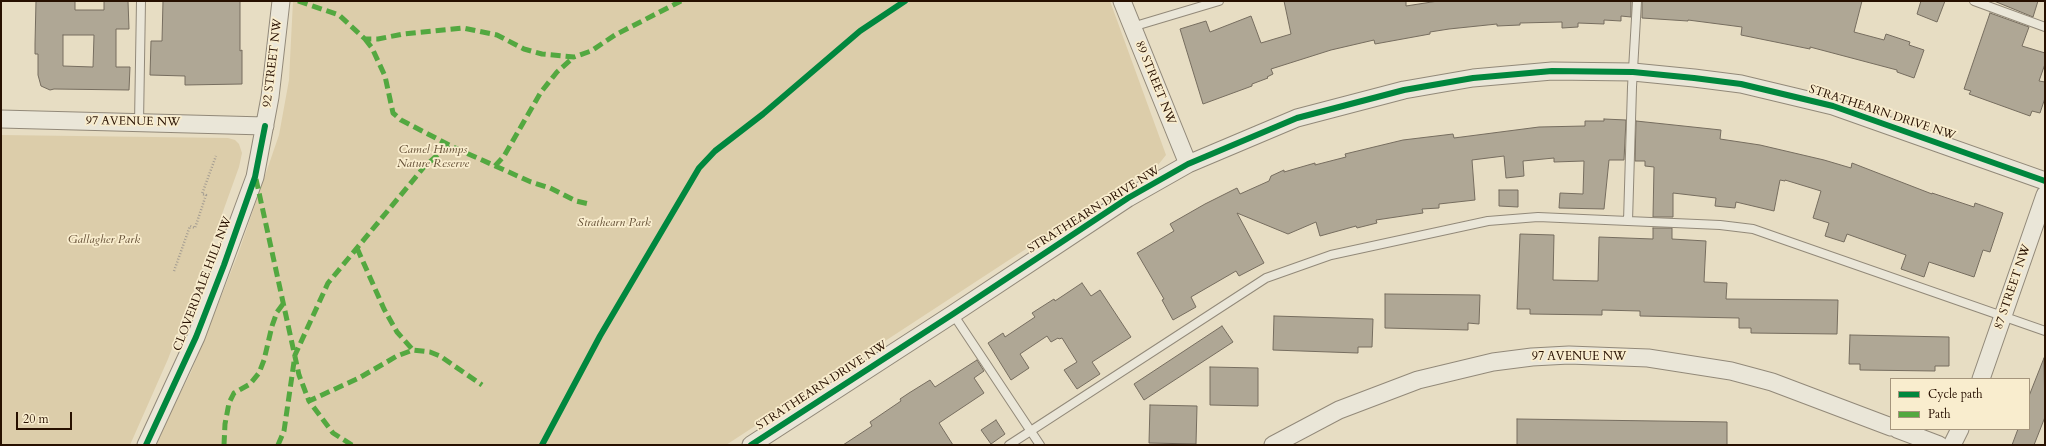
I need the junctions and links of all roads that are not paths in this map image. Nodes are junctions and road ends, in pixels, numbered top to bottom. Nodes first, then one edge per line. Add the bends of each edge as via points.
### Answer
1 (141, 1) edge
2 (281, 1) edge
3 (1122, 1) edge
4 (1219, 1) edge
5 (1637, 1) edge
6 (1974, 1) edge
7 (1132, 27) junction
8 (2045, 27) edge
9 (1633, 72) junction
10 (1, 119) edge
11 (139, 123) junction
12 (265, 126) junction
13 (1188, 164) junction
14 (2045, 181) edge
15 (2045, 195) edge
16 (1628, 221) junction
17 (953, 314) junction
18 (2004, 317) junction
19 (2045, 331) edge
20 (1981, 378) edge
21 (1890, 427) edge
22 (1900, 430) edge
23 (1960, 430) edge
24 (1030, 431) junction
25 (146, 445) edge
26 (751, 445) edge
27 (1009, 445) edge
28 (1040, 445) edge
29 (1273, 445) edge
30 (1939, 445) edge
31 (1952, 445) edge

1 - 11 lane
2 - 12 street, 92 STREET NW
3 - 7 street, 89 STREET NW
4 - 7 lane
5 - 9 lane
6 - 8 lane
7 - 13 street, 89 STREET NW
9 - 13 street, STRATHEARN DRIVE NW via 1512,74 1404,90 1298,118
9 - 14 street, STRATHEARN DRIVE NW via 1741,84 1833,106
9 - 16 lane
10 - 11 street, 97 AVENUE NW
11 - 12 street, 97 AVENUE NW
12 - 25 street, CLOVERDALE HILL NW via 255,177 224,265 196,337
13 - 17 street, STRATHEARN DRIVE NW via 1128,198
15 - 18 street, 87 STREET NW
16 - 18 lane via 1753,229
16 - 24 lane via 1538,217 1488,221 1330,256 1266,278
17 - 24 lane
17 - 26 street, STRATHEARN DRIVE NW
18 - 19 lane
18 - 20 street, 87 STREET NW
21 - 29 street, 97 AVENUE NW via 1772,382 1731,371 1648,358 1569,355 1493,362 1418,380 1339,410
22 - 30 street
23 - 31 street
24 - 27 lane
24 - 28 lane

